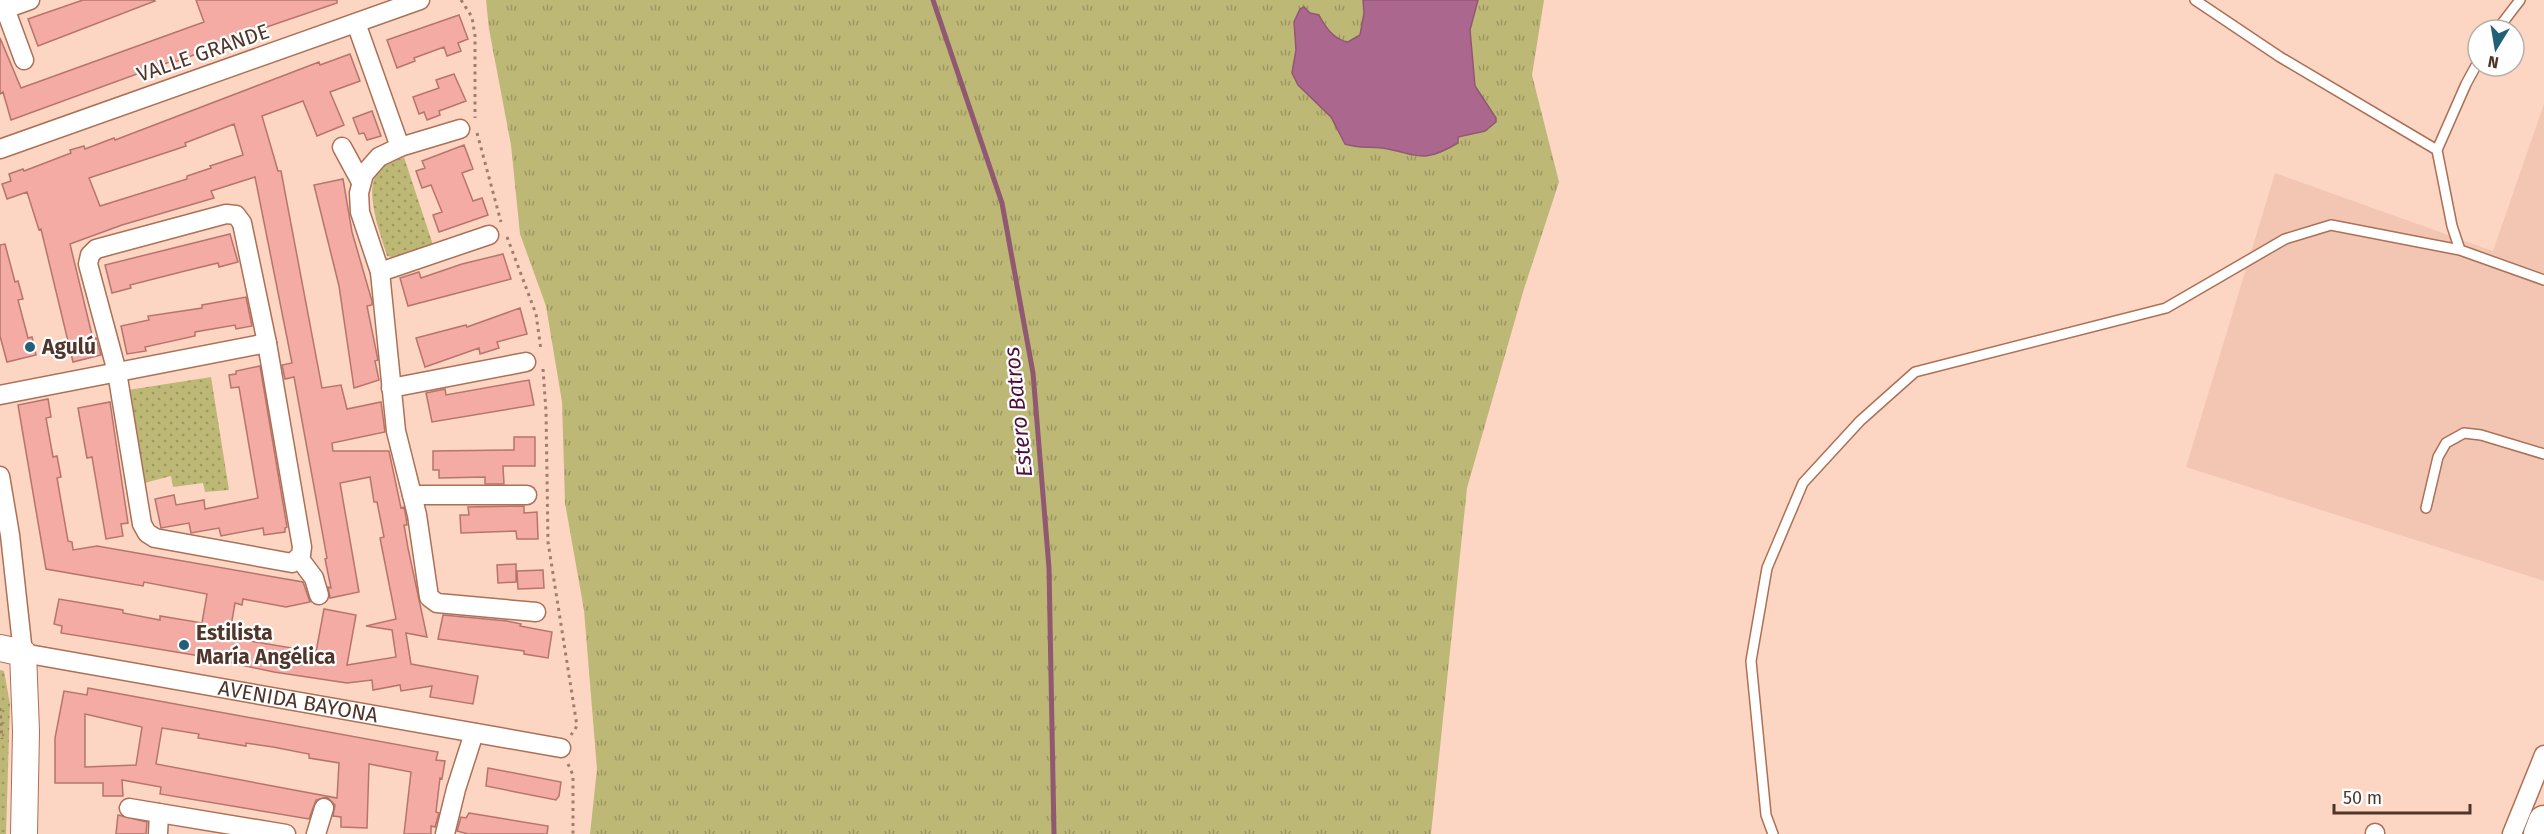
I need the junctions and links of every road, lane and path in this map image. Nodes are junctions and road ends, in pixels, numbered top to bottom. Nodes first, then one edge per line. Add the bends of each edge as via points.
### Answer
1 (30, 0) edge
2 (420, 0) edge
3 (2195, 0) edge
4 (2520, 0) edge
5 (3, 5) edge
6 (2506, 18) edge
7 (356, 23) junction
8 (24, 60) dead end
9 (2469, 78) edge
10 (460, 129) dead end
11 (342, 147) dead end
12 (400, 147) junction
13 (0, 148) edge
14 (2437, 150) junction
15 (361, 182) junction
16 (489, 235) dead end
17 (2460, 250) junction
18 (380, 272) junction
19 (2544, 280) edge
20 (267, 343) junction
21 (526, 362) dead end
22 (117, 372) junction
23 (391, 388) junction
24 (0, 395) edge
25 (2544, 454) edge
26 (0, 476) edge
27 (412, 495) junction
28 (527, 495) dead end
29 (2426, 508) dead end
30 (299, 558) junction
31 (319, 595) dead end
32 (536, 612) dead end
33 (11, 650) edge
34 (474, 733) junction
35 (561, 748) joint
36 (2544, 755) edge
37 (324, 807) dead end
38 (129, 808) dead end
39 (159, 813) junction
40 (2544, 821) edge
41 (24, 834) edge
42 (158, 834) edge
43 (286, 834) edge
44 (316, 834) edge
45 (445, 834) edge
46 (573, 834) edge
47 (1773, 834) edge
48 (2512, 834) edge
49 (2539, 834) edge

1 - 5 street
2 - 7 street, VALLE GRANDE
3 - 14 lane via 2280,57
4 - 6 lane
5 - 8 street
7 - 12 street
7 - 13 street, VALLE GRANDE
9 - 14 lane
10 - 12 street
11 - 15 street
12 - 15 street via 373,162
14 - 17 lane
15 - 18 street via 360,212
16 - 18 street
17 - 19 lane
17 - 47 lane via 2331,225 2285,239 2166,308 1915,372 1860,421 1803,483 1767,568 1751,660 1766,815
18 - 23 street
20 - 22 street
20 - 22 street via 242,223 236,215 226,214 96,249 90,255 88,264
20 - 30 street via 300,536
21 - 23 street
22 - 24 street
22 - 30 street via 142,524 147,533 155,538 288,563
23 - 27 street via 396,431
25 - 29 lane via 2464,433 2445,443
26 - 33 street via 10,535
27 - 28 street
27 - 32 street via 431,600
30 - 31 street via 314,578
33 - 34 street, AVENIDA BAYONA
33 - 41 main road via 26,731
34 - 35 street, AVENIDA BAYONA
34 - 45 street
35 - 46 path via 573,775
36 - 48 street
37 - 44 street
38 - 39 street
39 - 42 street
39 - 43 street
40 - 49 highway

